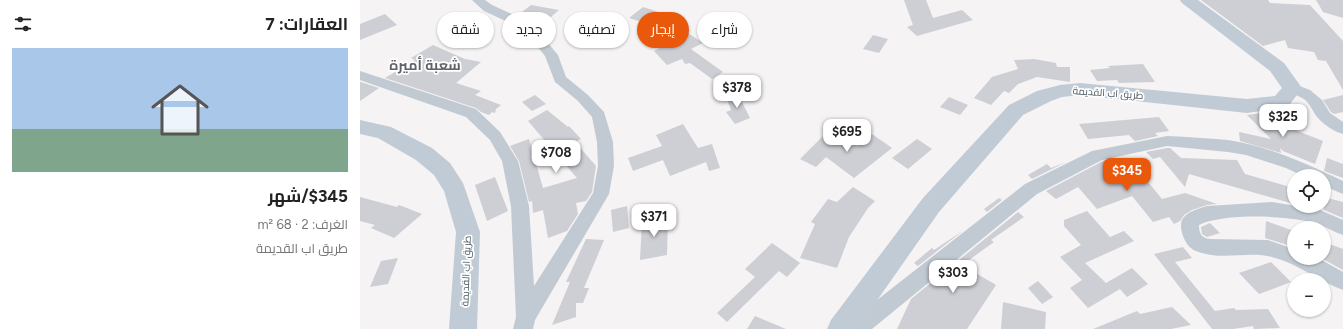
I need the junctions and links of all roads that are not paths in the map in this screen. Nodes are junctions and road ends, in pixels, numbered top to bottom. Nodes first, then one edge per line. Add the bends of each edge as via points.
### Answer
1 (478, 0) edge
2 (1188, 0) edge
3 (360, 75) edge
4 (1292, 88) junction
5 (360, 126) edge
6 (1343, 129) edge
7 (1303, 169) edge
8 (1331, 182) edge
9 (1343, 188) edge
10 (1328, 221) edge
11 (1331, 222) edge
12 (1343, 228) edge
13 (1287, 254) edge
14 (1313, 265) edge
15 (1343, 282) edge
16 (524, 323) edge
17 (463, 329) edge
18 (841, 329) edge
19 (856, 329) edge

1 - 16 street via 488,8 523,24 533,33 551,55 560,79 583,98 599,116 605,142 606,166 601,194
2 - 4 street via 1277,67
3 - 16 street via 471,113 495,136 510,161 520,206
4 - 6 street via 1305,93 1317,104 1324,116
4 - 18 street, طريق اب القديمة via 1281,102 1247,106 1074,90 1060,91 1016,110 931,205
5 - 17 street, طريق اب القديمة via 384,132 424,154 442,169 455,189 468,232
7 - 19 street via 1228,146 1167,141 1098,155 1032,189
8 - 9 street
10 - 13 street via 1320,217 1272,209 1207,213 1190,221 1189,231 1196,243 1210,248 1269,248
11 - 12 street
14 - 15 street

